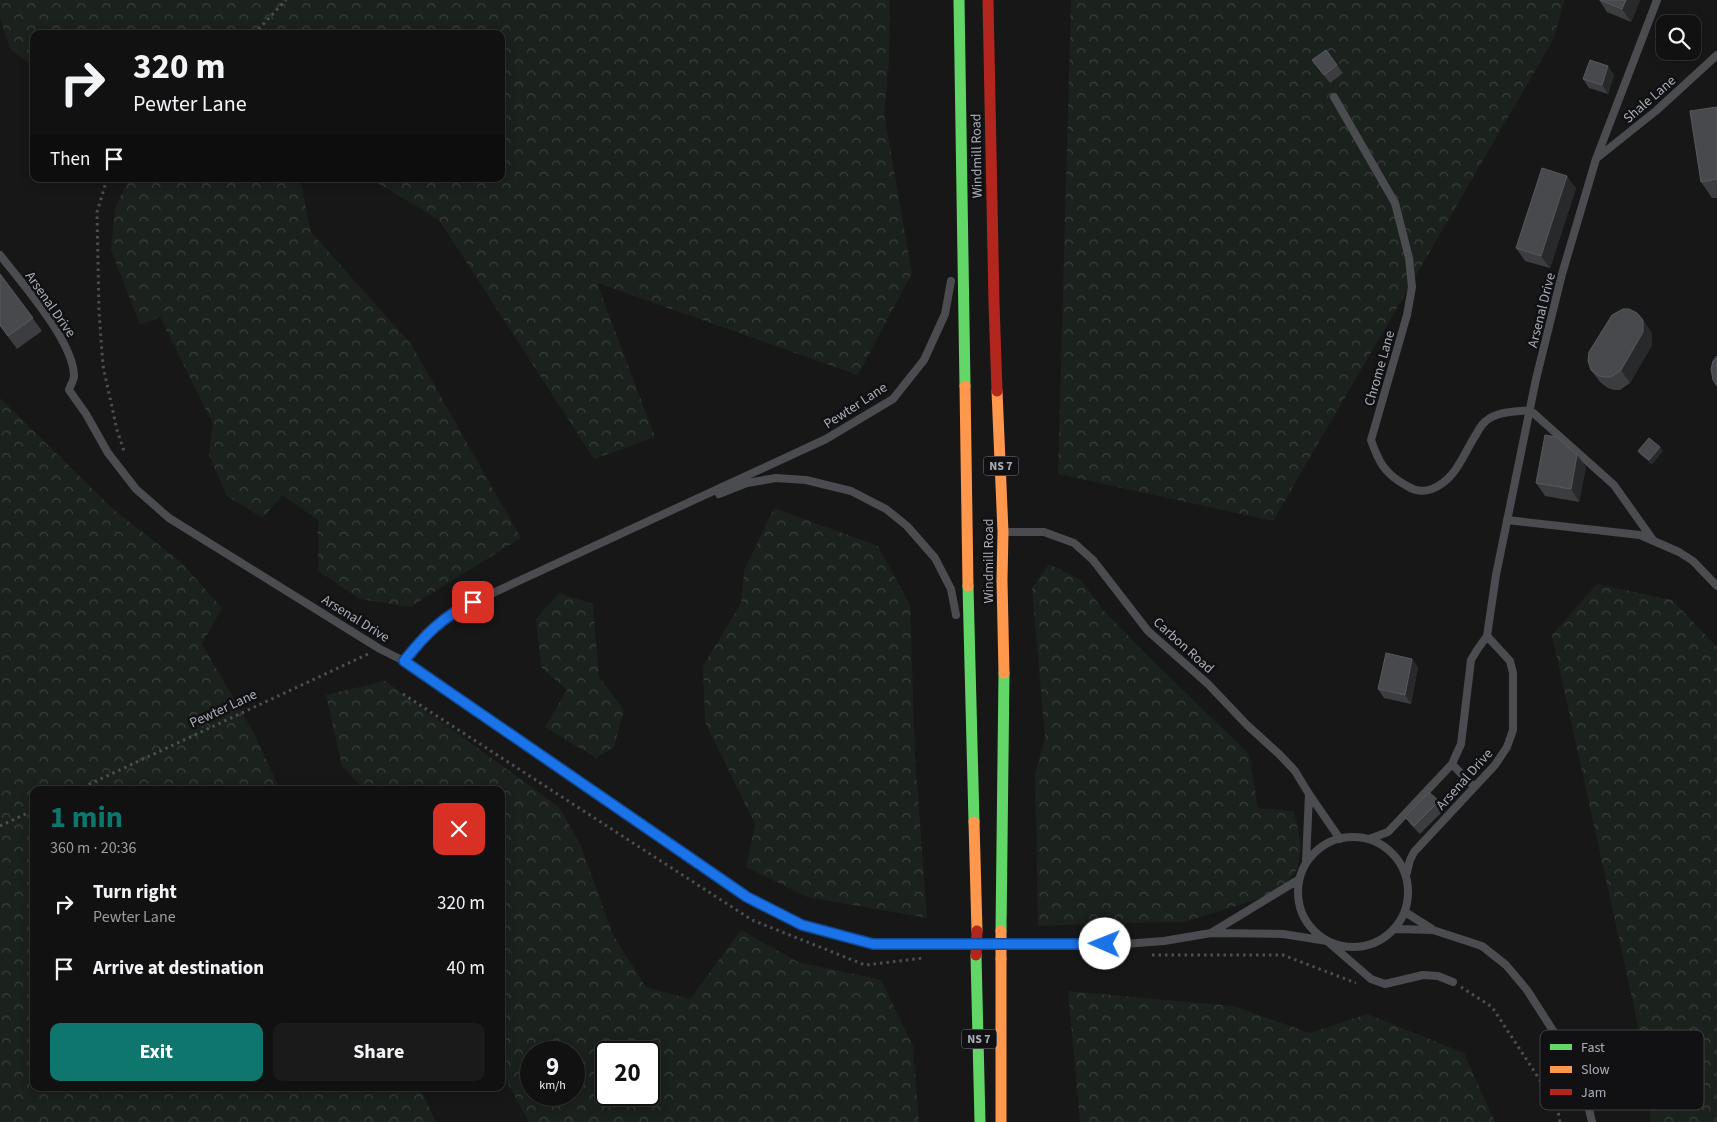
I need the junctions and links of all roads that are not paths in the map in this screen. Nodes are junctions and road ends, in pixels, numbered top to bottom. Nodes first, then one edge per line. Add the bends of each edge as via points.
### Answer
1 (959, 0) edge
2 (988, 0) edge
3 (1657, 0) edge
4 (1717, 56) edge
5 (960, 78) junction
6 (1334, 97) dead end
7 (1596, 159) junction
8 (0, 255) edge
9 (954, 259) dead end
10 (953, 268) dead end
11 (1530, 410) junction
12 (663, 514) junction
13 (1508, 520) junction
14 (1003, 532) junction
15 (1653, 540) junction
16 (1717, 586) edge
17 (958, 625) dead end
18 (1488, 636) junction
19 (961, 653) dead end
20 (404, 661) junction
21 (1452, 764) junction
22 (972, 776) junction
23 (1474, 787) junction
24 (1308, 794) junction
25 (1340, 839) junction
26 (1370, 839) junction
27 (1306, 862) junction
28 (1406, 876) junction
29 (1298, 880) junction
30 (1405, 912) junction
31 (1395, 929) junction
32 (1433, 930) junction
33 (1212, 932) junction
34 (1327, 941) junction
35 (986, 945) dead end
36 (996, 945) dead end
37 (1453, 982) dead end
38 (1553, 1030) edge
39 (980, 1122) edge
40 (1001, 1122) edge

1 - 5 highway, Windmill Road / NS 7
2 - 14 highway, Windmill Road / NS 7 via 994,304
3 - 7 lane, Arsenal Drive
4 - 7 lane, Shale Lane via 1658,110
5 - 9 lane via 955,112
5 - 22 highway, Windmill Road / NS 7
6 - 11 lane, Chrome Lane via 1395,203 1409,258 1412,287 1407,315 1370,440 1384,470 1411,489 1425,492 1451,478 1484,422 1495,415
7 - 11 lane, Arsenal Drive via 1562,274
8 - 20 lane, Arsenal Drive via 46,314 70,354 74,377 69,390 108,453 136,489 169,518
10 - 12 lane, Pewter Lane via 945,314 924,360 893,399 826,439
11 - 13 lane, Arsenal Drive
11 - 15 lane via 1614,485
12 - 17 lane, Pewter Lane via 747,483 776,478 806,480 851,491 886,509 908,526 935,558 951,589
12 - 20 lane, Pewter Lane via 456,610 425,634
13 - 15 lane via 1640,535
13 - 18 lane, Arsenal Drive
14 - 24 lane, Carbon Road via 1044,532 1074,543 1093,560 1148,631 1208,684 1295,771
14 - 40 highway, Windmill Road / NS 7, bridge
15 - 16 lane via 1693,562
18 - 21 lane, Arsenal Drive via 1472,660 1461,744
18 - 23 lane, Arsenal Drive via 1510,661 1514,730 1495,765
19 - 22 lane via 967,750
20 - 35 lane, Arsenal Drive via 747,897 802,925 873,944
21 - 23 lane
21 - 26 lane, Arsenal Drive via 1388,832
22 - 39 highway, Windmill Road / NS 7, bridge
23 - 28 lane, Arsenal Drive via 1414,852
24 - 25 lane, Carbon Road
24 - 27 lane
25 - 26 lane
25 - 27 lane via 1318,849
26 - 28 lane via 1386,847
27 - 29 lane
28 - 30 lane via 1409,894
29 - 33 lane
29 - 34 lane via 1302,914 1312,930
30 - 31 lane
30 - 32 lane
31 - 32 lane
31 - 34 lane via 1364,947 1345,947
32 - 38 lane via 1482,946 1506,965 1527,990
33 - 34 lane via 1283,934
33 - 36 lane via 1164,942
34 - 37 lane via 1371,979 1385,984 1422,975 1438,976

